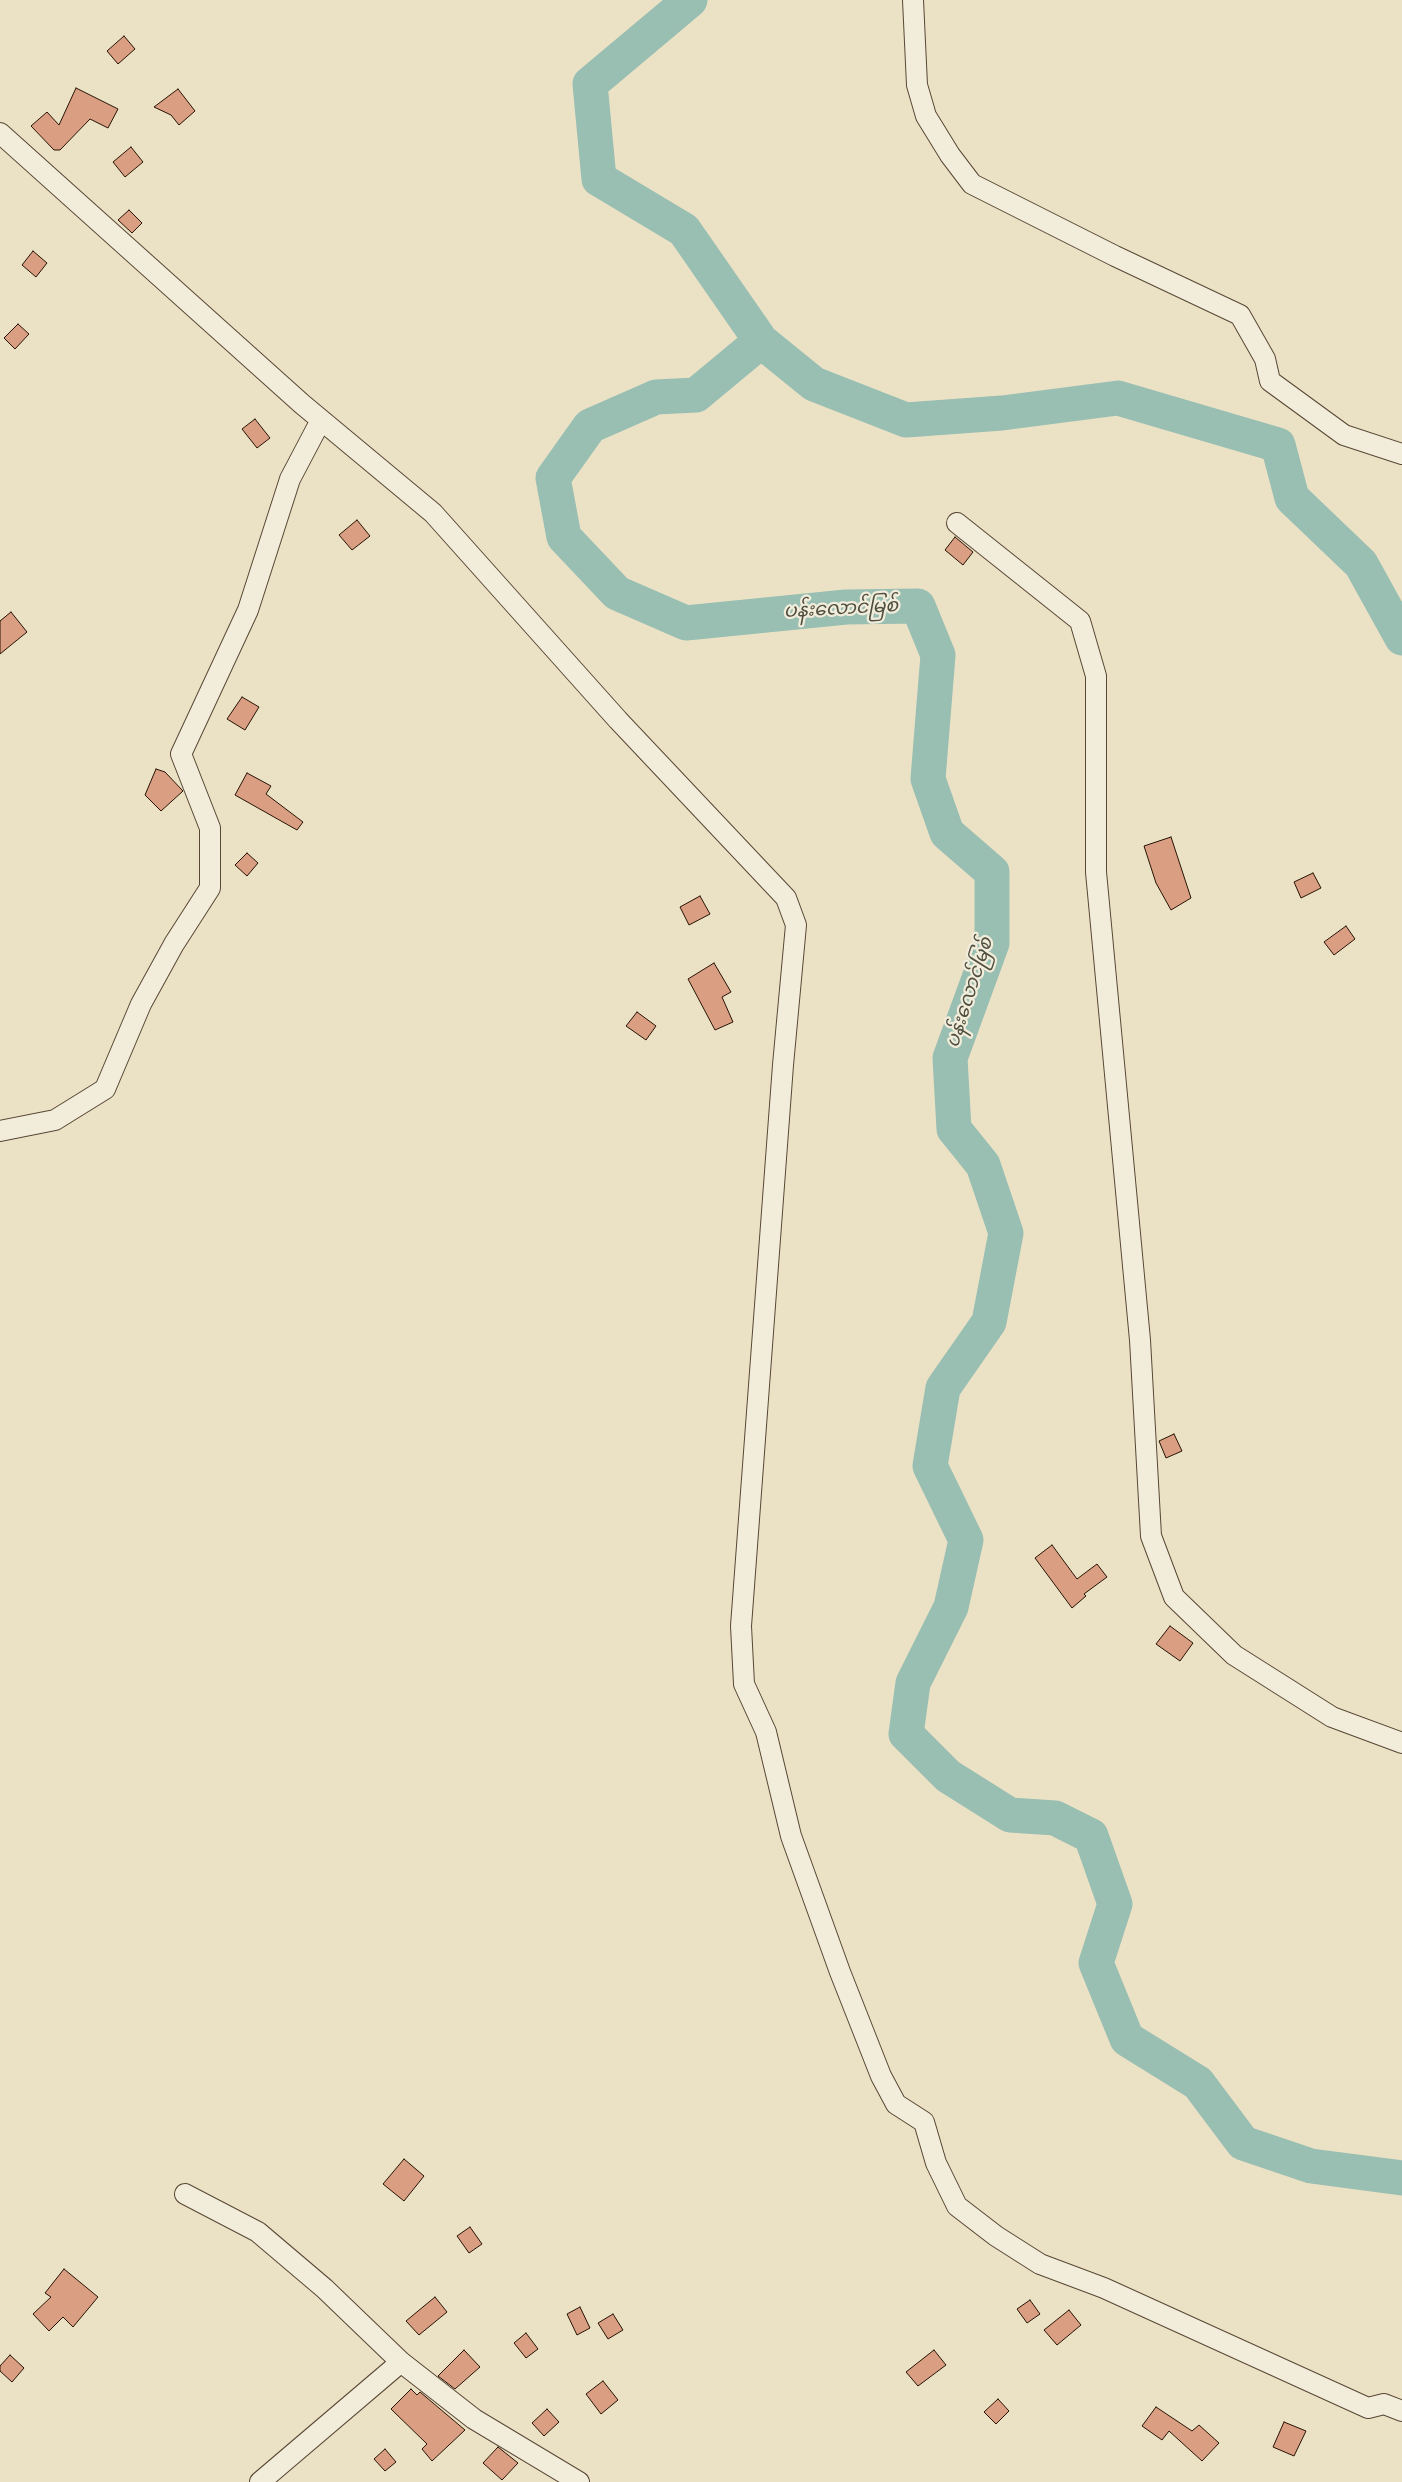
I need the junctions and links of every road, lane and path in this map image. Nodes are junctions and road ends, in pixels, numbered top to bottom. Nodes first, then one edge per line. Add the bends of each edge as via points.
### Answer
1 (913, 0) edge
2 (0, 133) edge
3 (321, 420) junction
4 (1402, 454) edge
5 (957, 523) dead end
6 (0, 1131) edge
7 (1402, 1743) edge
8 (184, 2194) dead end
9 (401, 2362) junction
10 (1402, 2411) edge
11 (260, 2482) edge
12 (579, 2482) edge

1 - 4 street via 917,85 926,116 972,184 1240,315 1266,359 1270,381 1344,435
2 - 3 street
3 - 6 street via 290,479 248,610 181,754 210,828 210,888 174,944 142,1004 105,1090 54,1120
3 - 10 street via 433,513 618,720 786,898 796,925 740,1626 744,1684 766,1732 791,1836 840,1972 881,2076 896,2104 924,2122 936,2162 957,2206 1040,2264 1104,2288 1368,2408 1384,2404
5 - 7 street via 1080,621 1096,676 1096,872 1140,1340 1151,1536 1174,1597 1234,1655 1332,1717
8 - 9 street via 258,2232 324,2288
9 - 11 street
9 - 12 street via 474,2419

